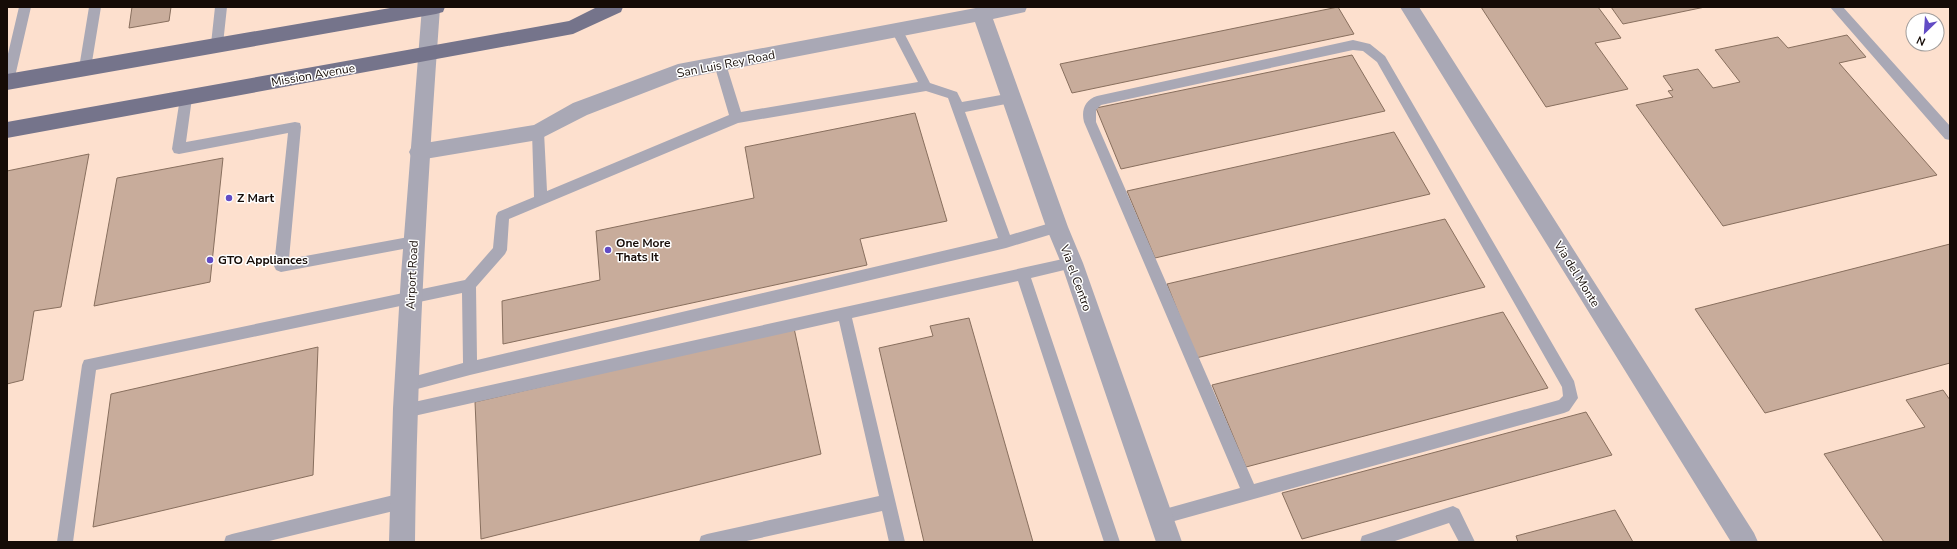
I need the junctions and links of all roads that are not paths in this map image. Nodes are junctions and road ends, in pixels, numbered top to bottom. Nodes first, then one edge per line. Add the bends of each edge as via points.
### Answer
1 (25, 7) edge
2 (95, 7) edge
3 (221, 7) edge
4 (433, 7) edge
5 (614, 7) edge
6 (1018, 7) edge
7 (1409, 7) edge
8 (1836, 7) edge
9 (982, 14) junction
10 (897, 30) junction
11 (217, 44) junction
12 (427, 54) junction
13 (720, 64) junction
14 (85, 68) junction
15 (7, 82) edge
16 (926, 86) junction
17 (186, 98) junction
18 (1012, 98) junction
19 (958, 108) junction
20 (736, 118) junction
21 (7, 130) edge
22 (538, 132) junction
23 (1950, 135) edge
24 (419, 152) junction
25 (541, 200) junction
26 (1057, 227) junction
27 (414, 242) junction
28 (1006, 242) junction
29 (1072, 263) junction
30 (1022, 273) junction
31 (469, 285) junction
32 (411, 296) junction
33 (844, 313) junction
34 (470, 368) junction
35 (406, 385) junction
36 (405, 411) junction
37 (1249, 492) junction
38 (402, 501) junction
39 (887, 502) junction
40 (1160, 517) junction
41 (64, 542) edge
42 (232, 542) edge
43 (402, 542) edge
44 (707, 542) edge
45 (897, 542) edge
46 (1112, 542) edge
47 (1169, 542) edge
48 (1368, 542) edge
49 (1467, 542) edge
50 (1745, 542) edge

1 - 15 lane
2 - 14 lane
3 - 11 lane
4 - 11 main road
4 - 12 street, Airport Road
5 - 12 main road, Mission Avenue via 573,27
6 - 9 street, San Luis Rey Road
7 - 50 street, Via del Monte
8 - 23 lane
9 - 10 street, San Luis Rey Road
9 - 18 street, Via el Centro
10 - 13 street, San Luis Rey Road
10 - 16 lane
11 - 14 main road
12 - 17 main road, Mission Avenue
12 - 24 street, Airport Road
13 - 20 lane
13 - 22 street, San Luis Rey Road via 671,75 580,109
14 - 15 main road
16 - 19 lane via 953,95
16 - 20 lane
17 - 21 main road, Mission Avenue
17 - 27 lane via 179,149 295,127 281,266
18 - 19 lane
18 - 26 street, Via el Centro
19 - 28 lane
20 - 25 lane
22 - 24 street, San Luis Rey Road
22 - 25 lane
24 - 27 street, Airport Road
25 - 31 lane via 503,216 500,250
26 - 28 lane
26 - 29 street, Via el Centro
27 - 32 street, Airport Road
28 - 34 lane
29 - 30 lane
29 - 40 street, Via el Centro
30 - 33 lane
30 - 46 lane
31 - 32 lane
31 - 34 lane
32 - 35 street, Airport Road
32 - 41 lane via 89,365
33 - 36 lane
33 - 39 lane
34 - 35 lane
35 - 36 street, Airport Road
36 - 38 street, Airport Road
37 - 37 lane via 1564,406 1571,398 1569,386 1381,59 1366,48 1353,45 1097,101 1088,111 1090,122
37 - 40 lane
38 - 42 lane
38 - 43 street, Airport Road
39 - 44 lane
39 - 45 lane
40 - 47 street, Via el Centro
48 - 49 lane via 1453,514

